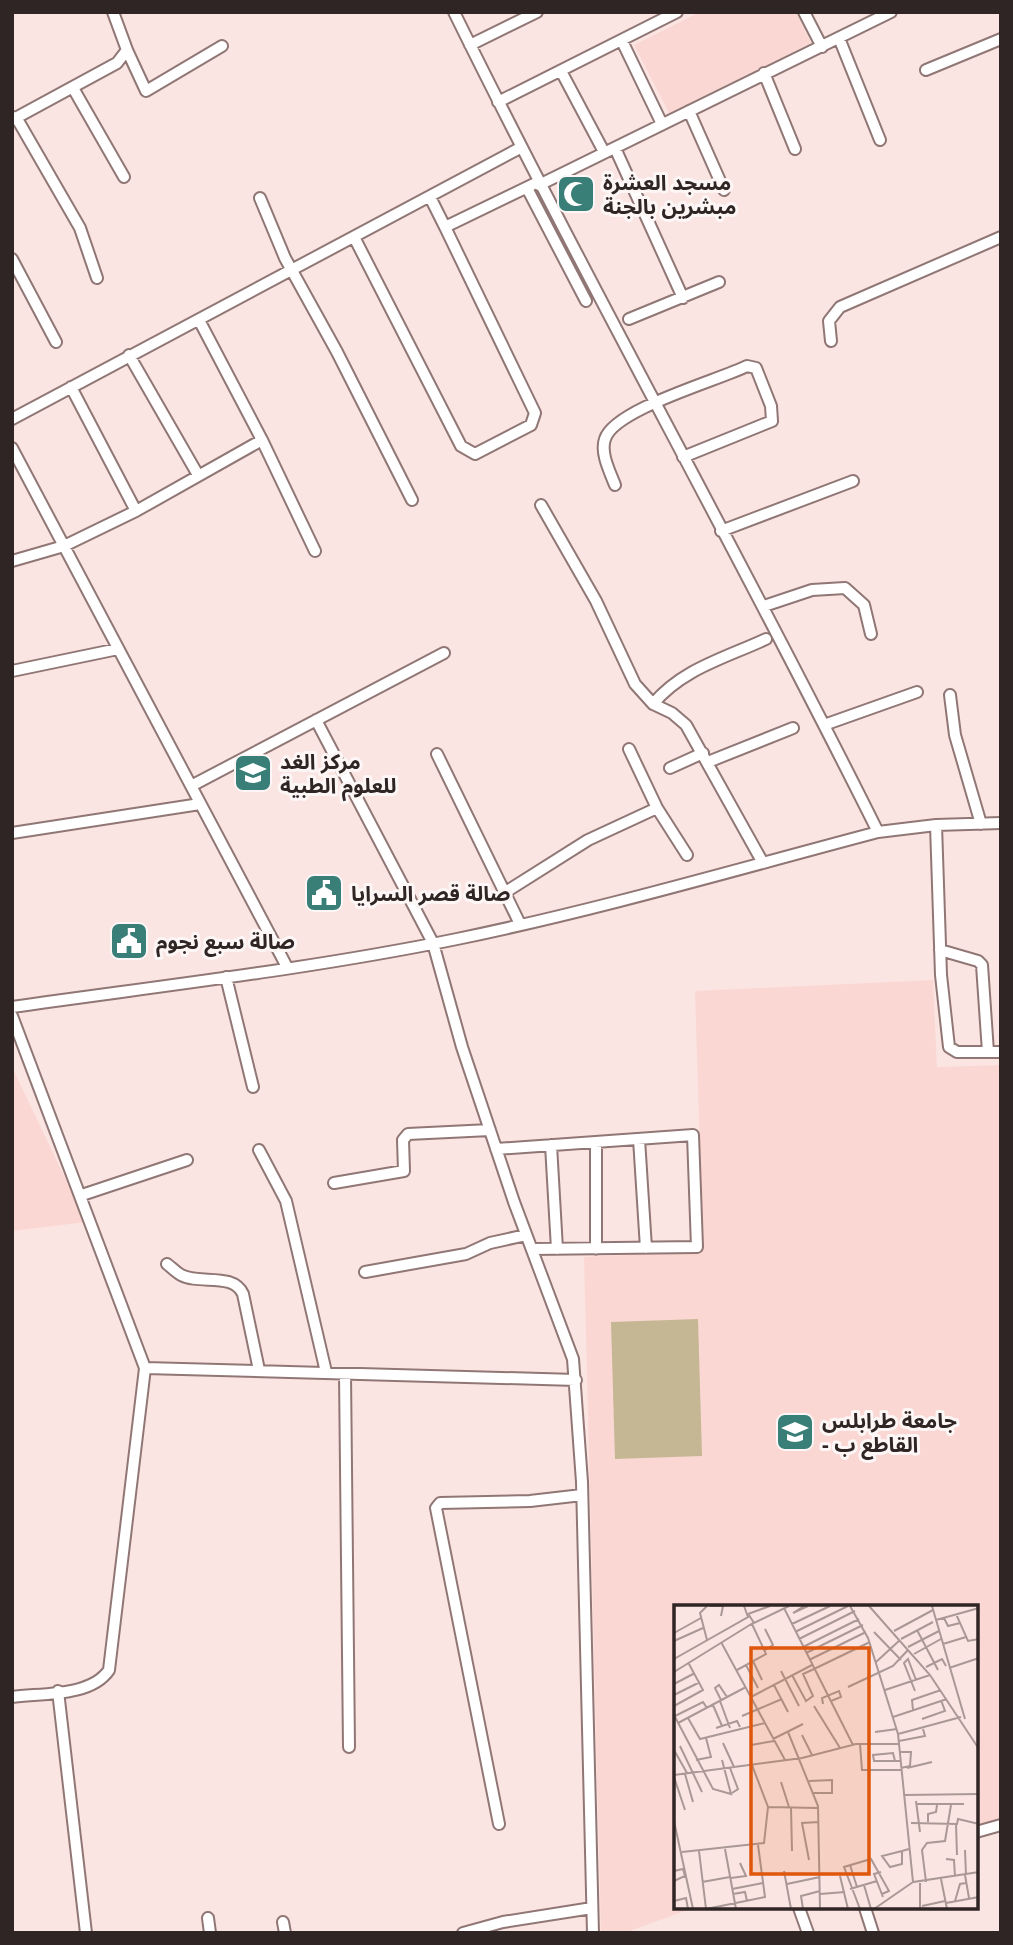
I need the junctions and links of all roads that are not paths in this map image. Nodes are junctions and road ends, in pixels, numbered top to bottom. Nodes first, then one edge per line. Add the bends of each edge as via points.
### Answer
1 (127, 12) edge
2 (454, 12) edge
3 (537, 12) edge
4 (677, 12) edge
5 (804, 12) edge
6 (887, 13) edge
7 (114, 15) edge
8 (839, 38) junction
9 (1001, 39) edge
10 (622, 41) junction
11 (470, 45) junction
12 (222, 46) dead end
13 (822, 47) junction
14 (127, 50) junction
15 (926, 70) dead end
16 (561, 71) junction
17 (764, 73) junction
18 (73, 88) junction
19 (498, 102) junction
20 (689, 111) junction
21 (14, 118) edge
22 (662, 124) junction
23 (880, 140) dead end
24 (520, 148) junction
25 (795, 149) dead end
26 (610, 150) junction
27 (124, 177) dead end
28 (538, 184) junction
29 (527, 188) junction
30 (724, 190) dead end
31 (429, 197) junction
32 (260, 198) dead end
33 (445, 227) junction
34 (354, 237) junction
35 (1001, 237) edge
36 (12, 259) edge
37 (291, 270) junction
38 (97, 278) dead end
39 (719, 282) dead end
40 (683, 298) junction
41 (586, 301) dead end
42 (629, 319) dead end
43 (200, 320) junction
44 (831, 341) dead end
45 (56, 342) dead end
46 (129, 355) junction
47 (71, 387) junction
48 (653, 401) junction
49 (12, 419) edge
50 (262, 440) junction
51 (12, 448) edge
52 (683, 457) junction
53 (198, 475) junction
54 (853, 481) dead end
55 (615, 485) dead end
56 (412, 500) dead end
57 (541, 505) dead end
58 (136, 512) junction
59 (721, 531) junction
60 (64, 546) junction
61 (315, 551) dead end
62 (12, 561) edge
63 (764, 606) junction
64 (871, 634) dead end
65 (766, 639) dead end
66 (118, 649) junction
67 (444, 653) dead end
68 (12, 671) edge
69 (917, 692) dead end
70 (950, 695) dead end
71 (653, 704) junction
72 (316, 720) junction
73 (824, 725) junction
74 (793, 728) dead end
75 (629, 749) dead end
76 (438, 754) dead end
77 (706, 758) junction
78 (670, 768) dead end
79 (191, 786) junction
80 (200, 804) junction
81 (657, 808) junction
82 (981, 824) junction
83 (1001, 824) edge
84 (936, 825) junction
85 (878, 832) junction
86 (12, 833) edge
87 (687, 855) dead end
88 (763, 863) junction
89 (504, 893) junction
90 (520, 924) junction
91 (433, 943) junction
92 (940, 950) junction
93 (287, 967) junction
94 (226, 977) junction
95 (12, 1007) edge
96 (12, 1016) edge
97 (988, 1052) junction
98 (1001, 1052) edge
99 (253, 1087) dead end
100 (490, 1130) junction
101 (639, 1139) junction
102 (596, 1142) junction
103 (551, 1145) junction
104 (496, 1149) junction
105 (259, 1150) dead end
106 (187, 1160) dead end
107 (334, 1183) dead end
108 (82, 1195) junction
109 (526, 1235) junction
110 (646, 1248) junction
111 (533, 1249) junction
112 (557, 1249) junction
113 (596, 1249) junction
114 (167, 1264) dead end
115 (365, 1272) dead end
116 (145, 1368) junction
117 (259, 1370) junction
118 (326, 1372) junction
119 (345, 1374) junction
120 (576, 1380) junction
121 (582, 1495) junction
122 (58, 1691) junction
123 (12, 1697) edge
124 (349, 1746) dead end
125 (499, 1824) dead end
126 (1001, 1825) edge
127 (978, 1831) edge
128 (592, 1909) junction
129 (800, 1910) edge
130 (866, 1910) edge
131 (208, 1918) dead end
132 (86, 1933) edge
133 (210, 1933) edge
134 (463, 1933) edge
135 (593, 1933) edge
136 (808, 1933) edge
137 (873, 1933) edge

1 - 7 street
2 - 11 street
3 - 11 street
4 - 10 street
5 - 13 street
6 - 8 street
7 - 14 street
8 - 13 street
8 - 23 street
9 - 15 street
10 - 16 street
10 - 22 street
11 - 19 street
12 - 14 street via 145,91
13 - 17 street
14 - 18 street via 110,69
16 - 19 street
16 - 26 street
17 - 20 street
17 - 25 street
18 - 21 street
18 - 27 street
19 - 24 street
20 - 22 street
20 - 30 street
21 - 38 street via 80,228
22 - 26 street
24 - 28 street
24 - 31 street
26 - 28 street
26 - 40 street
28 - 29 street
28 - 48 street
29 - 33 street
29 - 41 street
31 - 33 street
31 - 34 street
32 - 37 street
33 - 34 street via 535,413 531,425 475,454 461,446
34 - 37 street
35 - 44 street via 840,307 829,321
36 - 45 street
37 - 43 street
37 - 56 street
39 - 40 street
40 - 42 street
43 - 46 street
43 - 50 street
46 - 47 street
46 - 53 street
47 - 49 street
47 - 58 street
48 - 52 street
48 - 52 street via 747,366 758,371 772,421
48 - 55 street via 608,432 604,440
50 - 53 street
50 - 61 street
51 - 60 street
52 - 59 street
53 - 58 street
54 - 59 street
57 - 71 street via 596,601 635,684
58 - 60 street
59 - 63 street
60 - 62 street
60 - 66 street
63 - 64 street via 812,590 845,588 864,605
63 - 73 street
65 - 71 street via 681,677
66 - 68 street
66 - 79 street
67 - 72 street
69 - 73 street
70 - 82 street via 955,735
71 - 77 street via 686,725
72 - 79 street
72 - 91 street
73 - 85 street
74 - 77 street
75 - 81 street
76 - 89 street
77 - 78 street
77 - 88 street
79 - 80 street
80 - 86 street
80 - 93 street
81 - 87 street
81 - 89 street via 578,846
82 - 83 street
82 - 84 street
84 - 85 street
84 - 92 street
85 - 88 street
88 - 90 street
89 - 90 street
90 - 91 street
91 - 93 street
91 - 100 street
92 - 97 street via 982,965
92 - 97 street via 949,1047 957,1052
93 - 94 street
94 - 95 street
94 - 99 street
96 - 108 street
97 - 98 street
100 - 104 street
100 - 107 street via 408,1134 403,1140 404,1171
101 - 102 street
101 - 110 street
101 - 110 street via 693,1135 697,1247
102 - 103 street
102 - 113 street
103 - 104 street
103 - 112 street
104 - 109 street
105 - 118 street via 286,1201
106 - 108 street
108 - 116 street
109 - 111 street
109 - 115 street via 466,1254
110 - 113 street
111 - 112 street
111 - 120 street via 569,1342
112 - 113 street
114 - 117 street via 181,1275 239,1287
116 - 117 street
116 - 122 street via 110,1666 98,1683
117 - 118 street
118 - 119 street
119 - 120 street
119 - 124 street
120 - 121 street
121 - 125 street via 440,1503 436,1508
121 - 128 street
122 - 123 street
122 - 132 street
126 - 127 street
128 - 134 street
128 - 135 street
129 - 136 street
130 - 137 street
131 - 133 street

